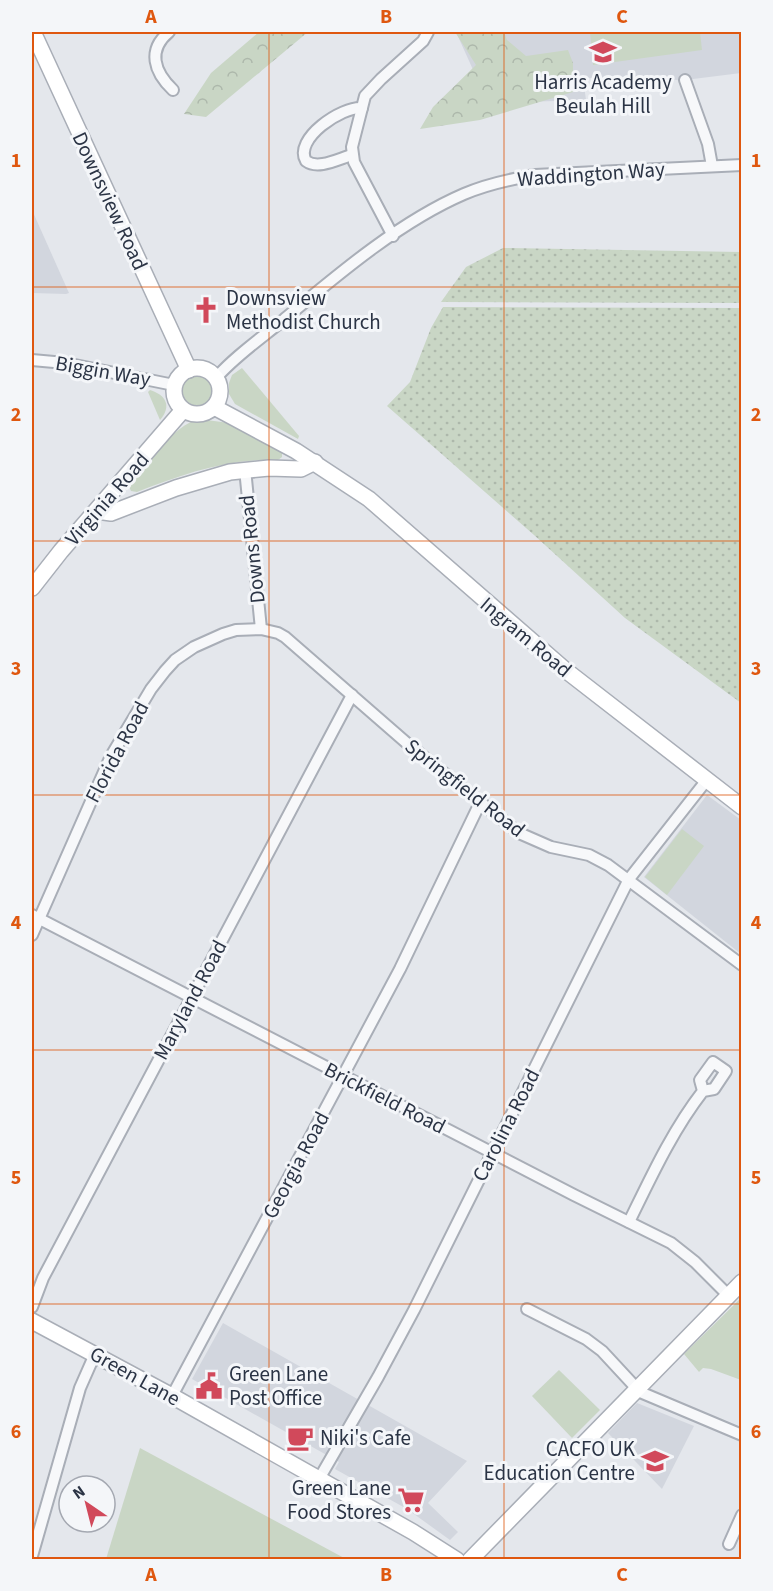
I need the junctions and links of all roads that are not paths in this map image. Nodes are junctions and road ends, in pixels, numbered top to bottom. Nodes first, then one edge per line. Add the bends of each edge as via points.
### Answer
1 (33, 32) edge
2 (169, 32) edge
3 (428, 32) edge
4 (685, 80) dead end
5 (173, 90) dead end
6 (362, 108) junction
7 (352, 155) junction
8 (741, 165) edge
9 (712, 166) junction
10 (393, 236) junction
11 (32, 360) edge
12 (189, 370) junction
13 (216, 378) junction
14 (174, 385) junction
15 (214, 407) junction
16 (183, 410) junction
17 (315, 462) junction
18 (245, 469) junction
19 (99, 509) junction
20 (32, 588) edge
21 (261, 629) junction
22 (352, 695) junction
23 (706, 781) junction
24 (480, 803) junction
25 (741, 807) edge
26 (629, 879) junction
27 (35, 917) edge
28 (32, 935) edge
29 (741, 965) edge
30 (191, 998) junction
31 (343, 1076) junction
32 (704, 1091) dead end
33 (493, 1153) junction
34 (629, 1222) junction
35 (741, 1282) edge
36 (729, 1296) junction
37 (32, 1307) edge
38 (527, 1309) dead end
39 (32, 1321) edge
40 (95, 1354) junction
41 (638, 1388) junction
42 (172, 1396) junction
43 (741, 1435) edge
44 (319, 1479) junction
45 (741, 1515) edge
46 (729, 1544) dead end
47 (32, 1556) edge
48 (457, 1560) edge
49 (470, 1560) edge

1 - 12 street, Downsview Road
2 - 5 street via 157,43 155,52 157,68
3 - 6 street via 365,96
4 - 9 street
6 - 7 street
6 - 7 street via 349,109 331,119 306,142 302,152 312,165
7 - 10 street
8 - 9 street, Waddington Way
9 - 10 street, Waddington Way via 548,174 504,181 450,200
10 - 13 street, Waddington Way via 327,283
11 - 14 street, Biggin Way
12 - 13 street via 204,369
12 - 14 street
13 - 15 street via 220,396
14 - 16 street via 176,401
15 - 16 street via 198,415
15 - 17 street, Ingram Road
16 - 19 street, Virginia Road
17 - 18 street via 301,469
17 - 23 street, Ingram Road via 369,499 548,657
18 - 19 street via 176,488 111,513
18 - 21 street, Downs Road
19 - 20 street, Virginia Road
21 - 22 street, Springfield Road via 285,637
21 - 27 street, Florida Road via 236,630 202,642 175,660 158,680 111,756
22 - 24 street, Springfield Road
22 - 30 street, Maryland Road
23 - 25 street, Ingram Road
23 - 26 street, Carolina Road
24 - 26 street, Springfield Road via 528,838 590,855
24 - 31 street, Georgia Road
26 - 29 street, Springfield Road
26 - 33 street, Carolina Road
27 - 28 street, Florida Road
27 - 30 street, Brickfield Road
30 - 31 street, Brickfield Road
30 - 37 street, Maryland Road via 43,1278
31 - 33 street, Brickfield Road
31 - 42 street, Georgia Road
32 - 34 street via 665,1148
33 - 34 street, Brickfield Road
33 - 44 street, Carolina Road via 378,1377
34 - 36 street, Brickfield Road via 680,1249
35 - 36 street
36 - 41 street
38 - 41 street via 586,1339
39 - 40 street, Green Lane
40 - 42 street, Green Lane
40 - 47 street via 80,1388
41 - 43 street
41 - 49 street
42 - 44 street, Green Lane
44 - 48 street, Green Lane
45 - 46 street

